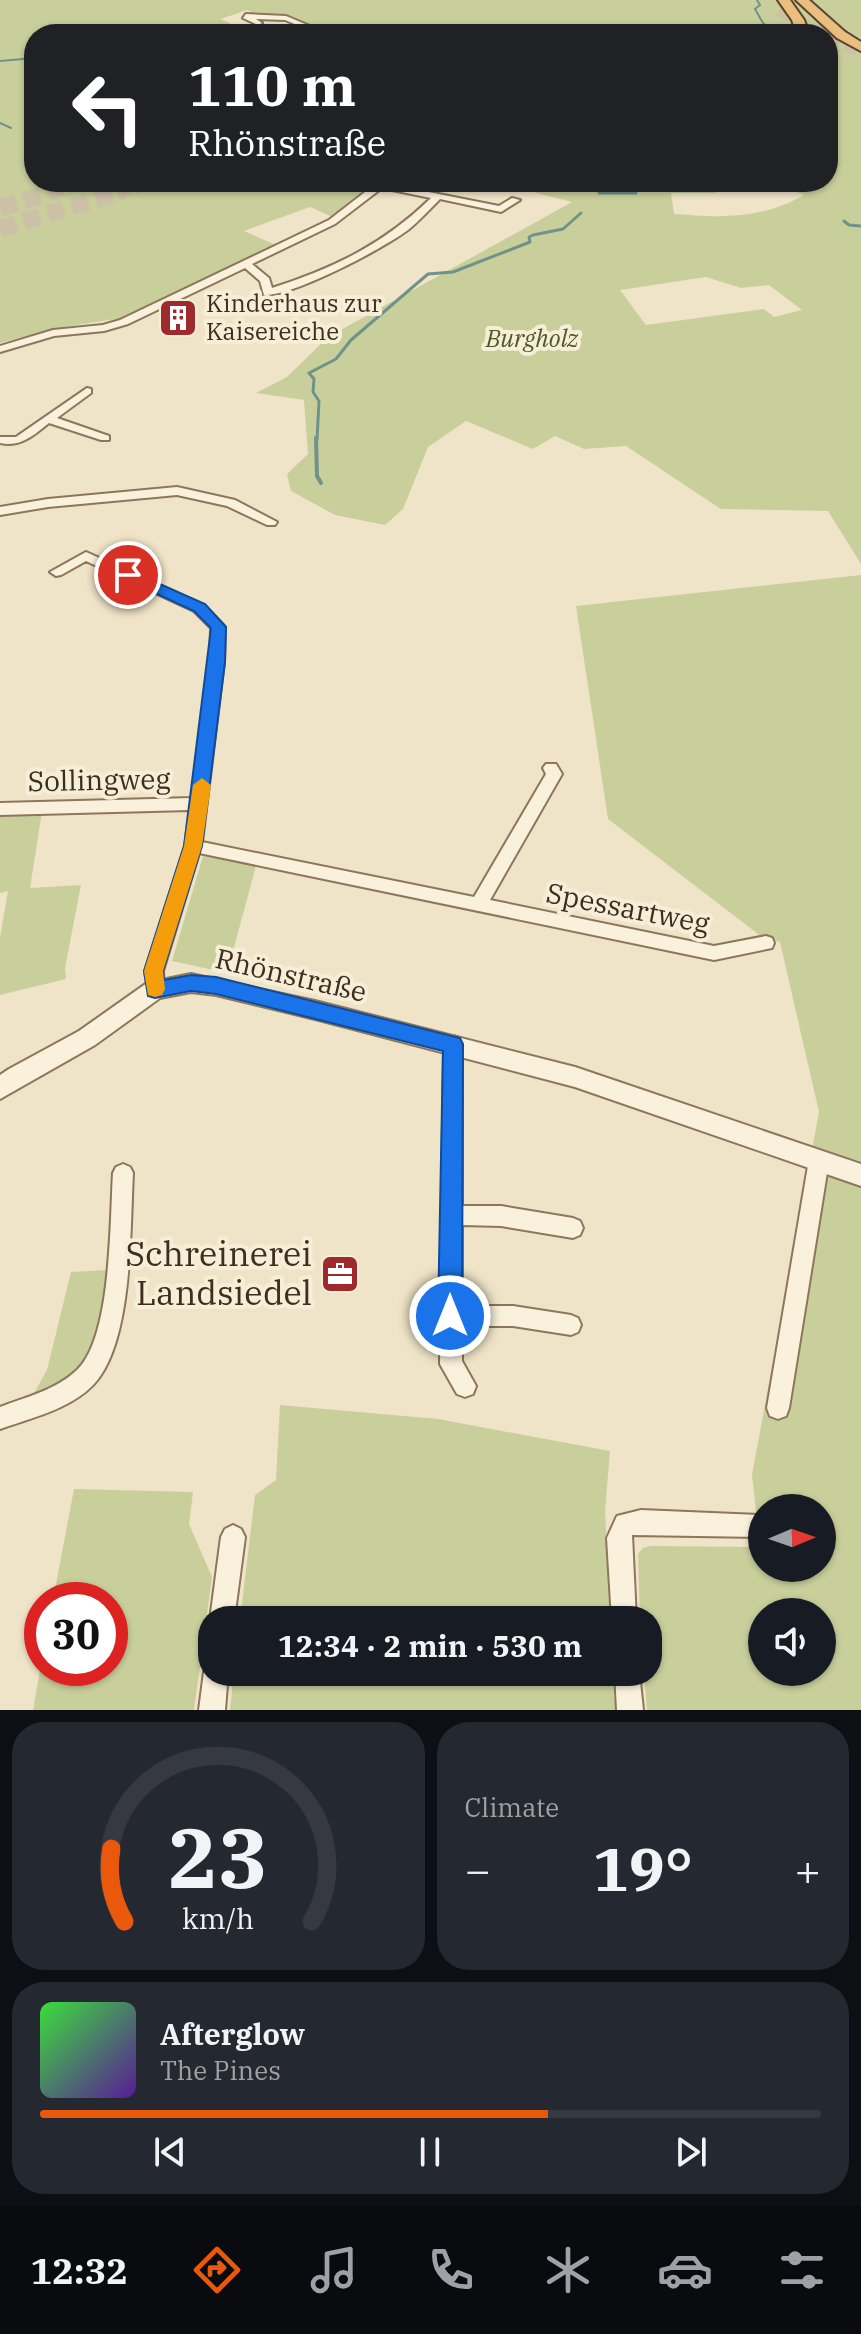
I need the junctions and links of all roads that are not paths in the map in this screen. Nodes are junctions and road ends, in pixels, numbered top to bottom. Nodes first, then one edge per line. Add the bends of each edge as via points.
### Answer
1 (795, 0) edge
2 (802, 0) edge
3 (778, 4) edge
4 (258, 23) dead end
5 (301, 24) edge
6 (795, 24) tunnel mouth
7 (810, 24) edge
8 (829, 24) edge
9 (838, 32) edge
10 (861, 47) edge
11 (372, 192) edge
12 (421, 192) edge
13 (438, 196) junction
14 (515, 200) dead end
15 (245, 263) junction
16 (0, 349) edge
17 (87, 391) dead end
18 (48, 419) junction
19 (105, 438) dead end
20 (0, 440) edge
21 (0, 511) edge
22 (271, 522) dead end
23 (56, 572) dead end
24 (551, 768) dead end
25 (199, 804) junction
26 (0, 809) edge
27 (193, 846) junction
28 (479, 904) junction
29 (766, 943) dead end
30 (155, 990) junction
31 (453, 1044) junction
32 (0, 1089) edge
33 (819, 1160) junction
34 (123, 1173) dead end
35 (861, 1175) edge
36 (450, 1215) junction
37 (573, 1228) dead end
38 (450, 1316) junction
39 (571, 1325) dead end
40 (465, 1386) dead end
41 (778, 1408) dead end
42 (0, 1418) edge
43 (748, 1527) edge
44 (233, 1537) dead end
45 (224, 1606) edge
46 (623, 1606) edge
47 (215, 1686) edge
48 (628, 1686) edge
49 (212, 1710) edge
50 (630, 1710) edge

1 - 7 highway
2 - 8 highway
3 - 6 highway
4 - 5 street via 246,16
9 - 10 highway
11 - 15 street via 339,218
12 - 13 street
13 - 14 street via 501,209
13 - 15 street via 384,241 291,286 268,293 265,280
15 - 16 street via 124,322 53,333
17 - 18 street
18 - 19 street
18 - 20 street via 20,439
21 - 22 street via 177,491 231,503
23 - 25 street via 86,556 213,618 218,648
24 - 28 street via 554,774
25 - 26 street, Sollingweg
25 - 27 street
27 - 28 street, Spessartweg
27 - 30 street via 154,971
28 - 29 street, Spessartweg via 714,953
30 - 31 street, Rhönstraße via 191,983 216,986
30 - 32 street, Rhönstraße
31 - 33 street, Rhönstraße via 575,1077
31 - 36 street
33 - 35 street, Rhönstraße
33 - 41 street
34 - 42 street via 109,1330 98,1363 67,1391
36 - 37 street via 501,1216
36 - 38 street
38 - 39 street via 513,1316
38 - 40 street via 451,1364
43 - 46 street via 625,1524 619,1538
44 - 45 street
47 - 49 street
48 - 50 street

